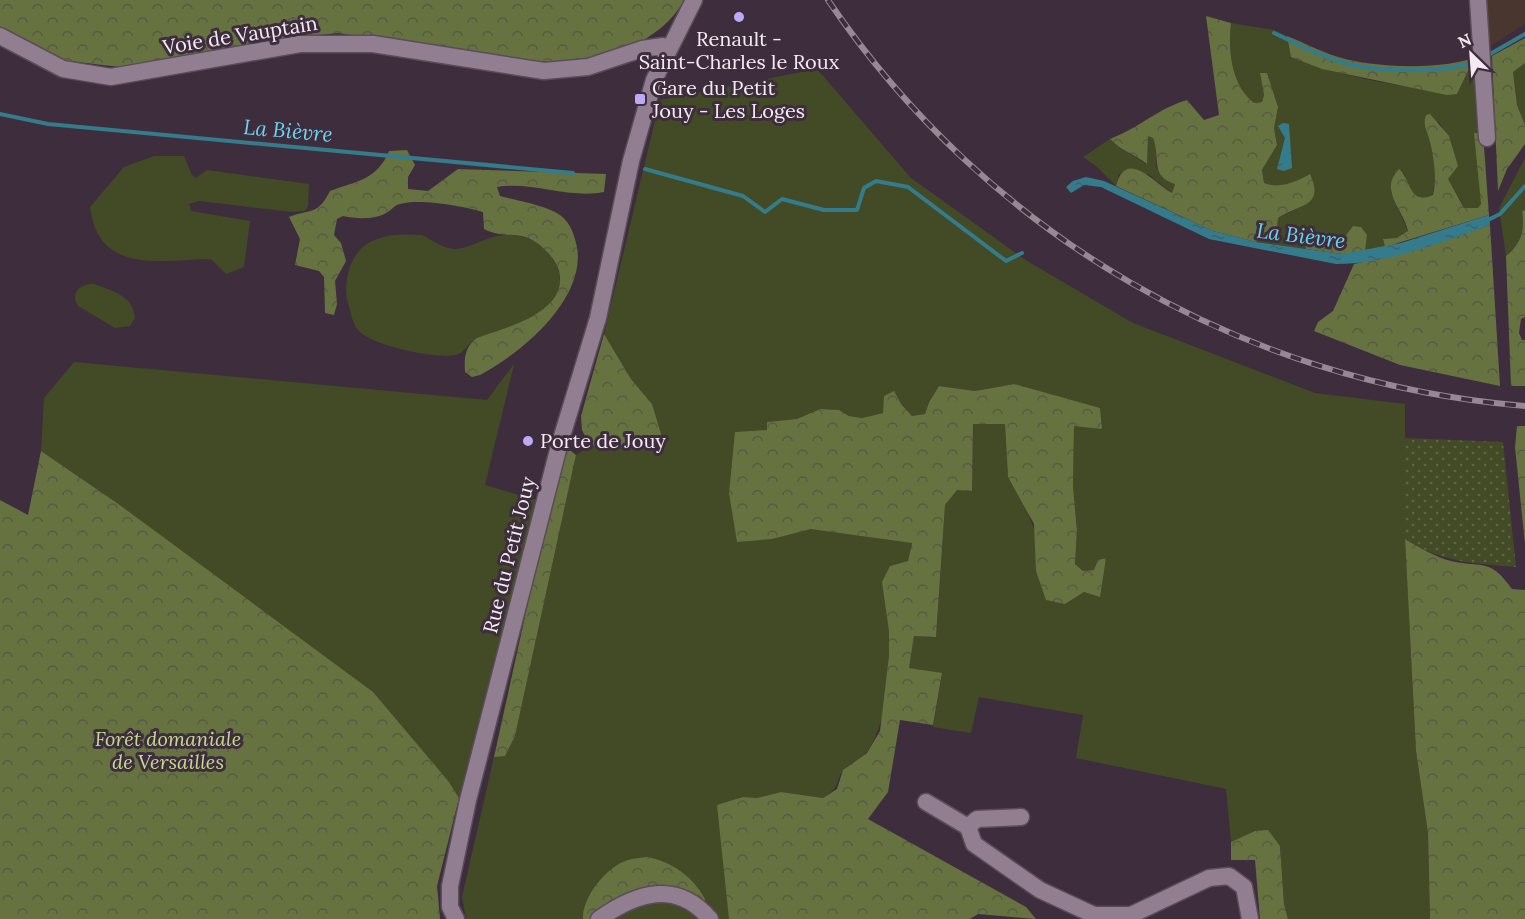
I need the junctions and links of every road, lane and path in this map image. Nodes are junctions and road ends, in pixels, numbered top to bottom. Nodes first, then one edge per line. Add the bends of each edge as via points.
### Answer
1 (694, 0) edge
2 (1478, 0) edge
3 (0, 36) edge
4 (669, 48) junction
5 (1487, 138) dead end
6 (926, 802) dead end
7 (1021, 817) dead end
8 (968, 827) junction
9 (456, 919) edge
10 (599, 919) edge
11 (710, 919) edge
12 (1250, 919) edge

1 - 4 street, Rue du Petit Jouy
2 - 5 street
3 - 4 street, Voie de Vauptain via 63,69 111,77 300,44 373,44 544,71 588,67 642,49
4 - 9 street, Rue du Petit Jouy via 645,107 598,318 559,446 468,800 450,886 450,907
6 - 8 street
7 - 8 street via 977,819
8 - 12 street via 974,844 1021,877 1068,905 1094,915 1131,915 1209,878 1229,876 1244,887
10 - 11 street via 628,901 662,894 690,902

